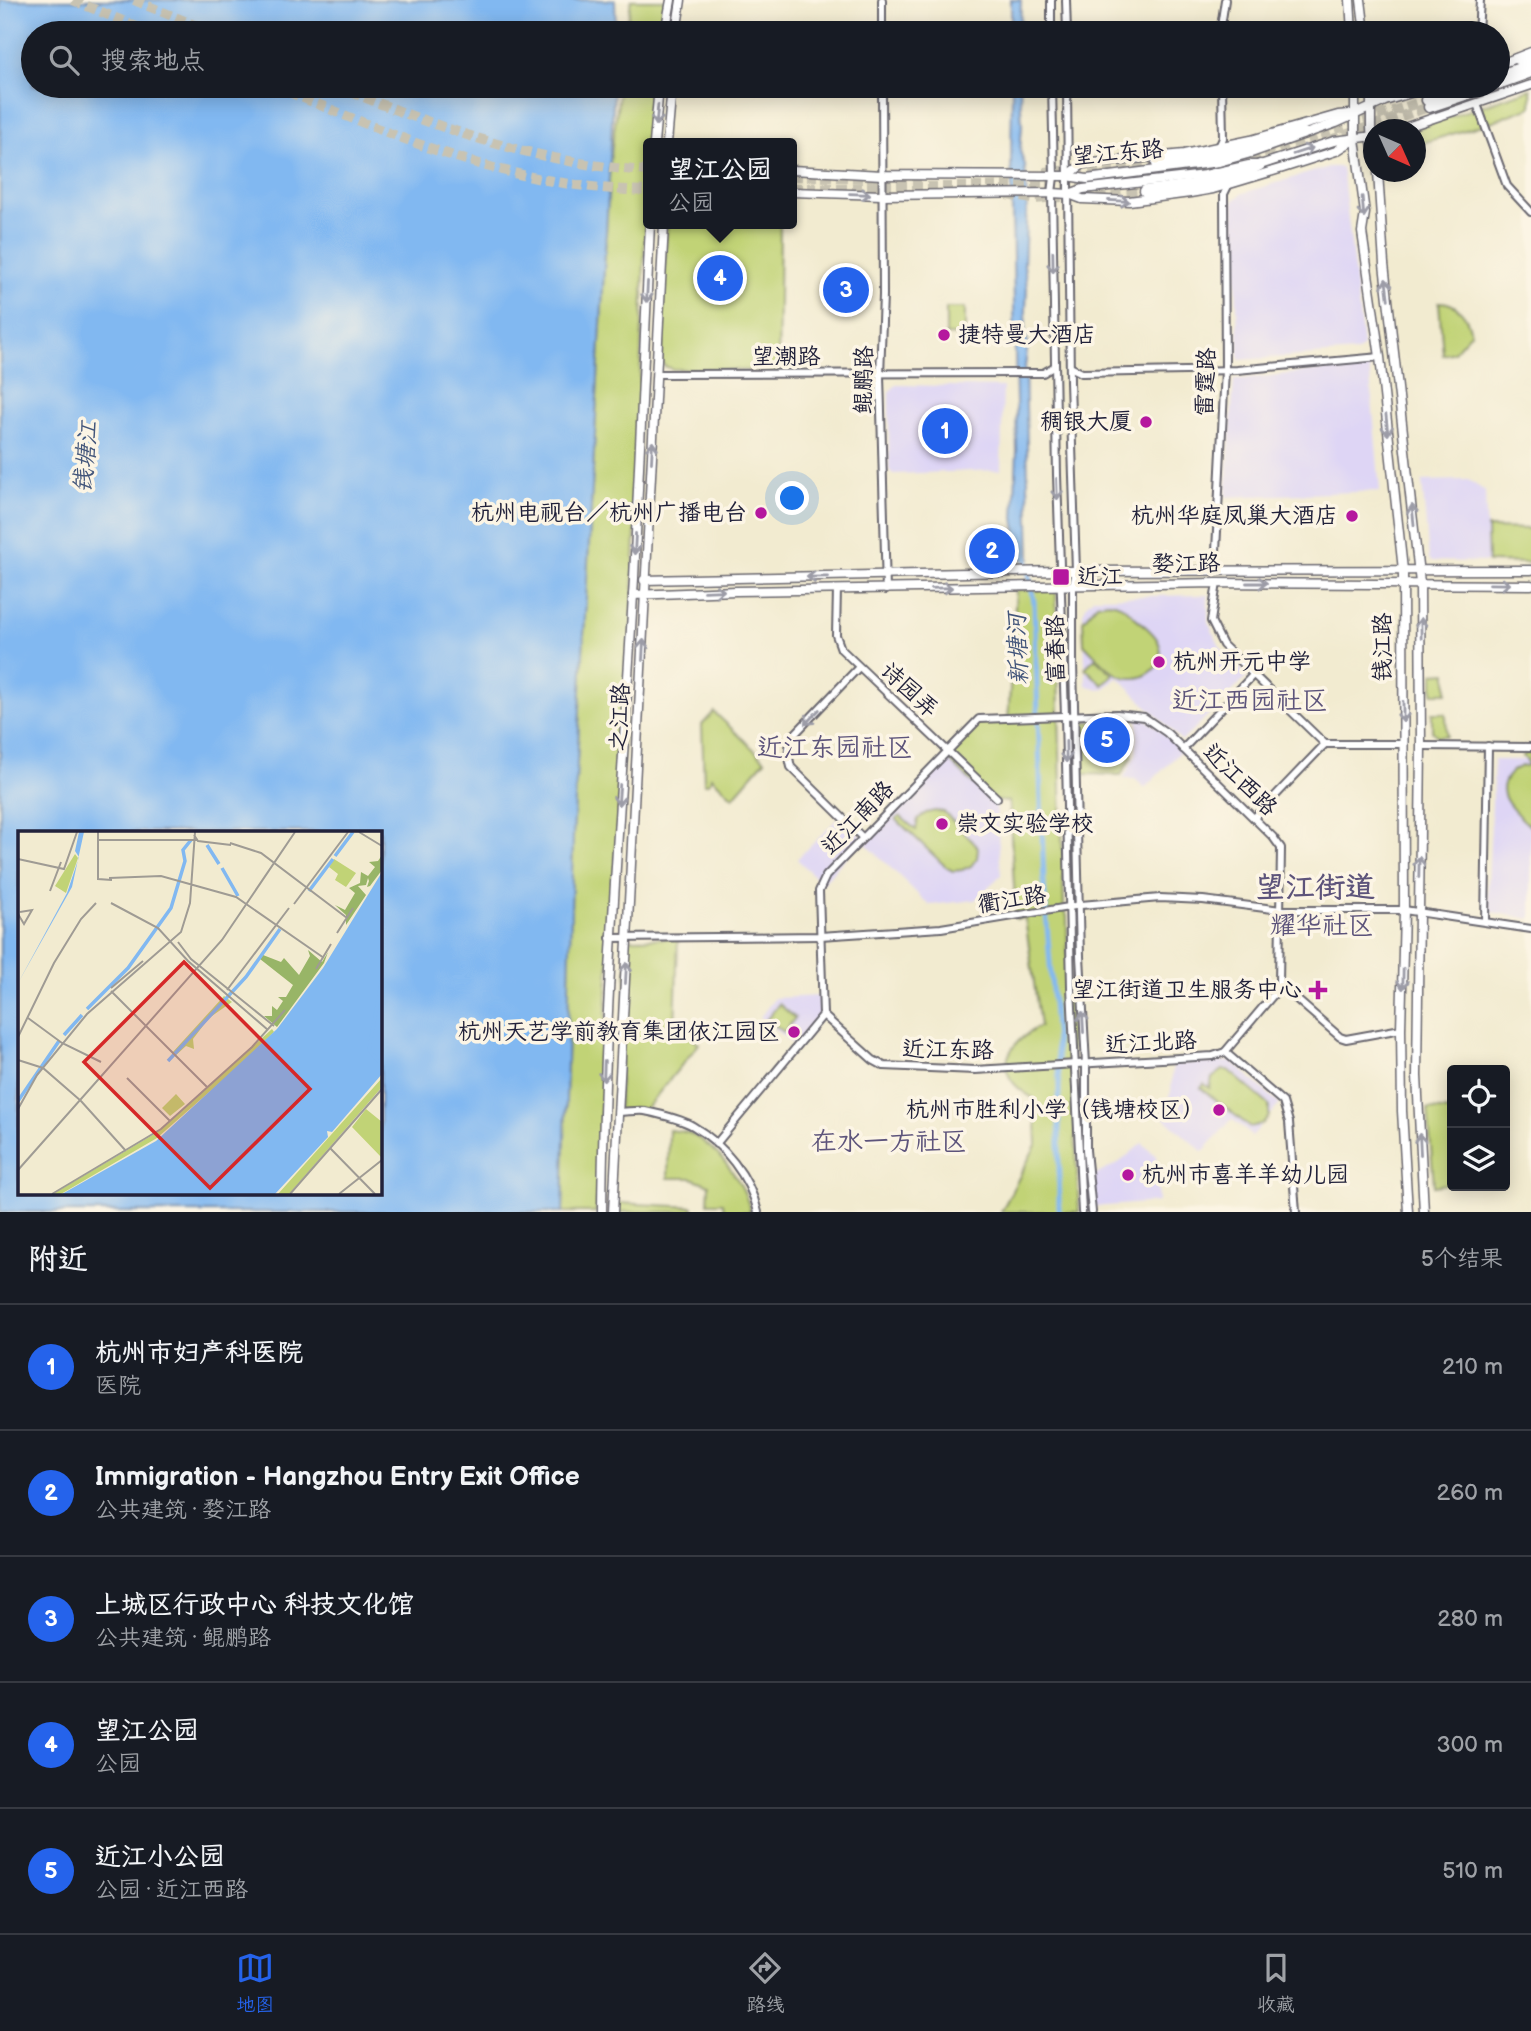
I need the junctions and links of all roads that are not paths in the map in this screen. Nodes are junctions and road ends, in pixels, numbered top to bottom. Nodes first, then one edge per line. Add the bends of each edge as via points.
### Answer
1 (671, 0) edge
2 (681, 0) edge
3 (882, 0) edge
4 (1051, 0) edge
5 (1066, 0) edge
6 (1225, 0) edge
7 (1350, 0) edge
8 (1361, 0) edge
9 (1480, 0) edge
10 (667, 21) edge
11 (678, 21) edge
12 (882, 21) edge
13 (1051, 21) edge
14 (1067, 21) edge
15 (1222, 21) edge
16 (1351, 21) edge
17 (1364, 21) edge
18 (1479, 21) edge
19 (1531, 52) edge
20 (1531, 57) edge
21 (1517, 59) junction
22 (1510, 61) edge
23 (1531, 65) edge
24 (1510, 72) edge
25 (1531, 72) edge
26 (1510, 80) edge
27 (1531, 85) edge
28 (1510, 93) edge
29 (658, 98) edge
30 (671, 98) edge
31 (882, 98) edge
32 (1052, 98) edge
33 (1067, 98) edge
34 (1222, 98) edge
35 (1356, 98) edge
36 (1372, 98) edge
37 (1395, 98) edge
38 (1442, 98) edge
39 (1449, 98) edge
40 (1495, 98) edge
41 (1478, 104) junction
42 (1373, 108) junction
43 (1357, 114) junction
44 (1373, 119) edge
45 (1426, 121) edge
46 (1304, 133) junction
47 (654, 138) edge
48 (667, 138) edge
49 (1223, 138) junction
50 (1363, 138) edge
51 (1355, 139) junction
52 (1231, 145) junction
53 (1219, 147) junction
54 (1157, 164) tunnel mouth
55 (1260, 165) junction
56 (797, 170) edge
57 (882, 175) junction
58 (1067, 176) junction
59 (1054, 177) junction
60 (1379, 182) edge
61 (1230, 184) junction
62 (1213, 189) junction
63 (1145, 191) tunnel mouth
64 (797, 192) edge
65 (1052, 193) junction
66 (1069, 194) junction
67 (1224, 194) junction
68 (882, 195) junction
69 (1531, 212) edge
70 (650, 229) edge
71 (664, 229) edge
72 (1380, 357) junction
73 (1055, 366) junction
74 (1070, 367) junction
75 (1225, 370) junction
76 (1040, 373) junction
77 (1082, 373) junction
78 (656, 374) junction
79 (880, 375) junction
80 (1055, 382) junction
81 (1070, 382) junction
82 (1419, 569) junction
83 (1403, 570) junction
84 (1531, 570) edge
85 (1059, 571) junction
86 (1076, 571) junction
87 (1215, 571) junction
88 (886, 574) junction
89 (634, 580) junction
90 (646, 580) junction
91 (1217, 583) junction
92 (1403, 583) junction
93 (1420, 583) junction
94 (1531, 585) edge
95 (1061, 586) junction
96 (1073, 586) junction
97 (837, 589) junction
98 (886, 590) junction
99 (646, 593) junction
100 (633, 595) junction
101 (859, 667) junction
102 (1253, 675) junction
103 (1065, 716) junction
104 (1075, 716) junction
105 (1325, 744) junction
106 (1403, 744) junction
107 (1421, 746) junction
108 (1488, 746) junction
109 (1531, 747) edge
110 (1183, 749) junction
111 (948, 751) junction
112 (996, 798) dead end
113 (1254, 818) junction
114 (863, 838) junction
115 (1081, 905) junction
116 (1070, 908) junction
117 (1281, 910) junction
118 (1404, 910) junction
119 (1418, 912) junction
120 (1485, 921) junction
121 (1531, 929) edge
122 (820, 936) junction
123 (610, 938) junction
124 (628, 939) junction
125 (1279, 984) junction
126 (823, 1015) junction
127 (1401, 1029) junction
128 (1224, 1052) junction
129 (1086, 1064) junction
130 (1076, 1065) junction
131 (618, 1112) junction
132 (716, 1144) junction
133 (602, 1212) edge
134 (612, 1212) edge
135 (758, 1212) edge
136 (1082, 1212) edge
137 (1092, 1212) edge
138 (1296, 1212) edge
139 (1408, 1212) edge
140 (1424, 1212) edge

1 - 10 main road
2 - 11 main road
3 - 12 street
4 - 13 street
5 - 14 street
6 - 15 street
7 - 16 main road
8 - 17 main road
9 - 18 street
19 - 21 main road
20 - 21 highway
21 - 22 main road
23 - 24 highway
25 - 26 highway
27 - 28 main road
29 -> 47 main road
30 - 48 main road
31 - 57 street, 鲲鹏路
32 - 59 street, 富春路
33 - 58 street, 富春路
34 - 49 street
35 - 43 main road, 钱江路
36 - 42 main road
37 - 42 main road, 望江东路
38 - 39 highway via 1428,104
40 - 41 main road
41 - 45 main road
41 - 69 street via 1507,186
42 - 43 main road, 望江东路
42 - 44 main road
43 - 46 main road, 望江东路
43 - 51 main road, 钱江路
43 - 52 main road via 1338,115
46 - 54 highway
46 - 58 main road, 望江东路 via 1219,162 1087,179
49 - 52 street
49 - 53 street
50 - 51 main road, 望江东路
55 -> 51 main road, 望江东路 via 1334,141
51 - 61 main road via 1336,151
51 -> 72 main road, 钱江路 via 1365,213 1362,232
52 - 53 main road
53 - 58 main road via 1083,164
55 - 63 highway via 1219,179
55 - 66 main road, 望江东路
56 - 57 main road, 望江东路
57 - 59 main road, 望江东路
57 - 68 street, 鲲鹏路
58 - 59 main road, 望江东路
58 - 66 street, 富春路
59 - 65 street, 富春路
82 -> 60 main road, 钱江路
61 - 62 main road
61 - 67 street
66 -> 62 main road via 1129,201
62 - 67 street
64 -> 68 main road, 望江东路
65 - 66 main road, 望江东路
65 - 68 main road, 望江东路
65 -> 73 street, 富春路
66 - 74 street, 富春路
67 - 75 street, 雷霆路
68 - 79 street, 鲲鹏路
70 -> 89 main road, 之江路
71 - 78 main road, 之江路
72 - 75 street
72 -> 83 main road, 钱江路
73 - 76 street, 望潮路
73 - 80 street, 富春路
74 - 77 street
74 - 81 street, 富春路
75 - 77 street
75 - 87 street, 雷霆路
76 - 79 street, 望潮路
76 - 80 street
77 - 81 street
78 - 79 street, 望潮路
90 -> 78 main road, 之江路
79 - 88 street, 鲲鹏路
80 -> 85 street, 富春路
81 - 86 street, 富春路
82 - 83 main road, 婺江路
82 - 84 main road, 婺江路
82 - 93 main road, 钱江路
83 - 87 main road, 婺江路
83 - 92 main road, 钱江路
85 - 86 main road, 婺江路
85 - 88 main road, 婺江路
85 - 95 street, 富春路
86 - 87 main road, 婺江路
86 - 96 street, 富春路
88 -> 90 main road, 婺江路
88 - 98 street, 鲲鹏路
89 - 90 main road, 婺江路
89 - 100 main road, 之江路
90 - 99 main road, 之江路
91 -> 92 main road, 婺江路
91 - 96 main road, 婺江路
91 - 102 street via 1211,621 1223,645
92 - 93 main road, 婺江路
92 -> 106 main road, 钱江路
93 -> 94 main road, 婺江路
107 -> 93 main road, 钱江路
95 - 96 main road, 婺江路
98 -> 95 main road, 婺江路
95 - 103 street, 富春路
96 - 104 street, 富春路
97 - 98 main road, 婺江路
99 -> 97 main road, 婺江路
97 - 101 street, 诗园弄 via 836,635 841,649
99 - 100 main road, 婺江路
124 -> 99 main road, 之江路
100 -> 123 main road, 之江路
101 - 111 street, 诗园弄
101 -> 114 street via 793,736 788,756 791,767
102 - 105 street
102 - 110 street
103 - 104 street, 近江南路
103 - 111 street, 近江南路 via 979,719
103 -> 116 street, 富春路
104 - 110 street, 近江西路 via 1144,717
104 - 115 street, 富春路
105 - 106 street
105 - 113 street
106 - 118 main road, 钱江路
107 - 108 street
119 -> 107 main road, 钱江路
108 - 109 street
108 - 120 street
110 - 113 street, 近江西路
111 - 112 street, 诗园弄
111 - 114 street, 近江南路
113 - 117 street, 近江西路 via 1281,848
114 - 122 street, 近江南路 via 826,876 819,891
115 - 116 street, 衢江路
115 - 117 street, 衢江路 via 1160,898
129 -> 115 street, 富春路
116 - 122 street, 衢江路 via 941,928
116 - 130 street, 富春路
117 - 118 street, 衢江路
117 - 125 street
118 - 119 street, 衢江路
118 -> 127 main road, 钱江路
119 - 120 street, 衢江路
140 -> 119 main road, 钱江路 via 1418,1105
120 - 121 street, 衢江路
122 - 124 street, 衢江路
122 - 126 street
123 - 124 street, 衢江路
123 -> 133 main road, 之江路
131 -> 124 main road, 之江路
125 - 127 street via 1340,1037
125 - 128 street, 近江北路
126 - 130 street, 近江东路 via 884,1066 975,1070
126 - 132 street
127 - 139 main road, 钱江路
128 - 129 street, 近江北路
128 - 138 street via 1283,1102 1289,1122
129 - 130 street, 近江东路
129 - 137 street, 富春路
130 - 136 street, 富春路
131 - 132 street via 643,1111 691,1125
131 - 134 main road, 之江路
132 - 135 street via 742,1174

